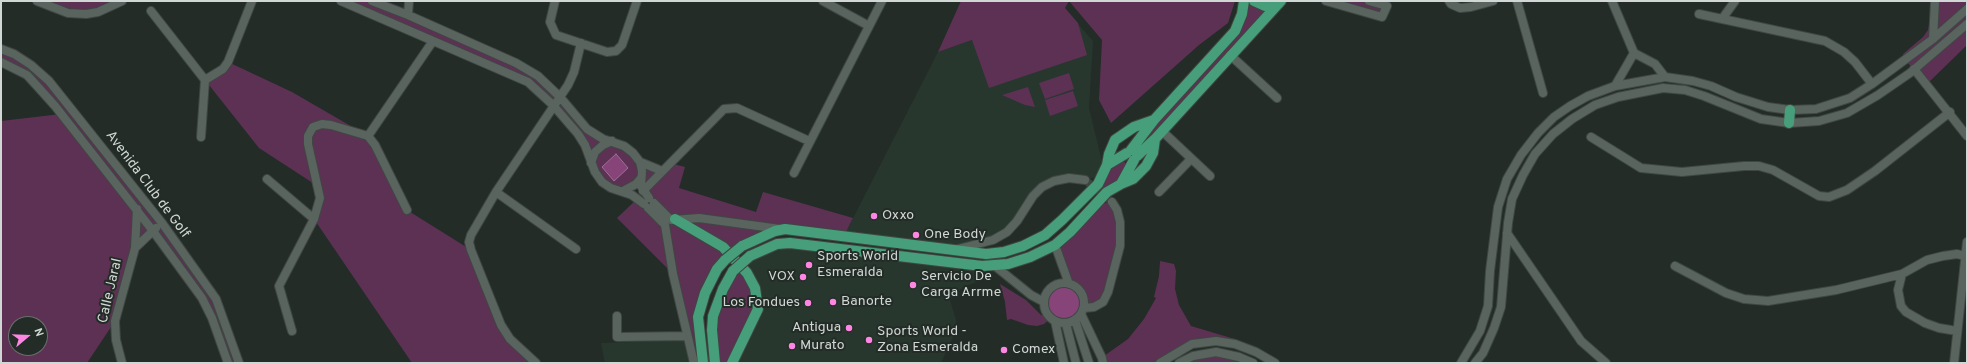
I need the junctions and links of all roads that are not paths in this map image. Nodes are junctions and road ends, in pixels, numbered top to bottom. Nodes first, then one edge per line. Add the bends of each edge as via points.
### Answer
1 (37, 1) edge
2 (122, 1) edge
3 (252, 1) edge
4 (341, 1) edge
5 (372, 1) edge
6 (409, 1) edge
7 (555, 1) edge
8 (637, 1) edge
9 (823, 1) edge
10 (882, 1) edge
11 (1244, 1) edge
12 (1254, 1) edge
13 (1326, 1) edge
14 (1369, 1) edge
15 (1449, 1) edge
16 (1493, 1) edge
17 (1517, 1) edge
18 (1612, 1) edge
19 (1735, 1) edge
20 (1935, 1) edge
21 (1279, 3) edge
22 (388, 7) junction
23 (1967, 9) edge
24 (151, 11) dead end
25 (1699, 14) dead end
26 (408, 15) junction
27 (1722, 18) junction
28 (384, 19) junction
29 (1967, 24) edge
30 (870, 26) junction
31 (451, 34) junction
32 (1933, 39) junction
33 (433, 41) junction
34 (580, 44) junction
35 (446, 47) junction
36 (1, 48) edge
37 (1634, 54) junction
38 (1230, 55) junction
39 (1, 62) edge
40 (1914, 69) junction
41 (1665, 77) junction
42 (205, 80) junction
43 (1872, 84) junction
44 (1615, 86) junction
45 (1542, 93) dead end
46 (560, 97) junction
47 (1277, 98) dead end
48 (554, 105) junction
49 (1790, 110) junction
50 (1950, 112) junction
51 (1154, 120) junction
52 (1789, 123) junction
53 (1158, 135) junction
54 (368, 136) junction
55 (1967, 136) edge
56 (201, 137) dead end
57 (1591, 137) dead end
58 (612, 141) junction
59 (809, 141) junction
60 (1131, 156) junction
61 (1191, 159) junction
62 (640, 162) junction
63 (591, 163) junction
64 (1107, 166) junction
65 (662, 171) junction
66 (794, 173) dead end
67 (1210, 176) dead end
68 (641, 178) junction
69 (267, 179) dead end
70 (1085, 180) tunnel mouth
71 (1098, 184) junction
72 (1121, 184) junction
73 (623, 191) junction
74 (496, 192) junction
75 (1107, 192) junction
76 (1159, 192) dead end
77 (143, 198) junction
78 (648, 201) junction
79 (1112, 202) tunnel mouth
80 (137, 210) junction
81 (407, 210) dead end
82 (314, 219) junction
83 (671, 221) junction
84 (162, 224) junction
85 (785, 229) junction
86 (154, 231) junction
87 (1507, 233) junction
88 (1967, 242) edge
89 (1055, 245) junction
90 (135, 248) junction
91 (576, 249) dead end
92 (956, 250) junction
93 (1965, 256) junction
94 (994, 266) junction
95 (1675, 266) dead end
96 (1902, 274) junction
97 (1069, 284) junction
98 (1044, 302) junction
99 (1083, 311) junction
100 (617, 316) dead end
101 (1075, 320) junction
102 (1055, 321) junction
103 (1066, 324) junction
104 (292, 331) dead end
105 (1957, 331) junction
106 (687, 336) junction
107 (1059, 337) junction
108 (1070, 339) junction
109 (1102, 361) edge
110 (1952, 362) edge
111 (122, 363) edge
112 (228, 363) edge
113 (239, 363) edge
114 (536, 363) edge
115 (694, 363) edge
116 (703, 363) edge
117 (715, 363) edge
118 (732, 363) edge
119 (1060, 363) edge
120 (1064, 363) edge
121 (1072, 363) edge
122 (1076, 363) edge
123 (1089, 363) edge
124 (1160, 363) edge
125 (1179, 363) edge
126 (1253, 363) edge
127 (1275, 363) edge
128 (1460, 363) edge
129 (1475, 363) edge
130 (1606, 363) edge

1 - 2 street via 68,13 86,14 98,12
3 - 42 street via 228,62 223,69
4 - 28 street
5 - 22 street
6 - 26 street
7 - 34 street via 550,22 552,30 556,35
8 - 34 street via 622,45 616,51 607,52
9 - 30 street
10 - 30 street
11 - 51 main road via 1242,14 1234,31
12 - 21 main road via 1265,6
13 - 14 street via 1382,17 1387,6
15 - 16 street via 1460,8
17 - 45 street
18 - 37 street
19 - 27 street
20 - 32 street
21 - 38 main road
22 - 26 street
22 - 28 street
23 - 32 street
24 - 42 street
25 - 27 street
26 - 31 street
27 - 43 street via 1825,41 1855,62
28 - 33 street
29 - 40 street
30 - 59 street
31 - 35 street
31 - 46 street via 527,68
32 - 43 street
33 - 35 street
33 - 54 street
34 - 46 street via 574,72
35 - 48 street via 528,82
36 - 77 street, Avenida Club de Golf via 31,65 49,81
37 - 41 street via 1655,64
37 - 44 street
38 - 47 street
38 - 53 main road
39 - 80 street, Avenida Club de Golf via 27,76 38,87
40 - 50 street
40 - 52 street via 1878,96 1847,113 1819,121
41 - 44 street
41 - 49 street via 1693,81 1736,98
42 - 56 street
43 - 49 street via 1850,98 1816,109
44 - 128 street via 1588,96 1554,117 1521,155 1507,179 1498,208 1488,306 1480,331
46 - 48 street
46 - 58 street via 595,136
48 - 63 street via 585,145
48 - 74 street
49 - 52 main road
50 - 55 street
50 - 57 street via 1858,183 1829,197 1819,196 1773,170 1759,166 1682,172 1642,168
51 - 60 main road
51 - 64 main road via 1134,127 1115,140
52 - 87 street via 1761,119 1704,96 1678,89 1663,88 1618,97 1595,105 1553,134 1535,154 1512,199
53 - 60 main road
53 - 61 street
53 - 72 main road via 1146,166 1133,179
54 - 81 street
54 - 82 street via 331,125 313,127 308,136 308,144 320,198
58 - 62 street via 624,146
58 - 63 street via 594,152
59 - 65 street via 730,107 724,109
59 - 66 street
60 - 64 main road
60 - 72 main road
61 - 67 street
61 - 76 street
62 - 65 street
62 - 68 street
63 - 73 street via 602,182
64 - 71 main road
65 - 78 street
68 - 73 street
68 - 78 street
69 - 82 street
70 - 92 street via 1069,178 1042,187 1007,232 993,240
71 - 75 main road
71 - 92 main road via 1044,235 1023,246 986,254
72 - 75 main road
73 - 78 street
74 - 91 street
74 - 114 street via 469,242 501,325 510,339
75 - 89 main road
77 - 80 street, Calle Jaral
77 - 84 street, Avenida Club de Golf
78 - 83 street
79 - 99 street via 1120,222 1120,246 1108,292 1103,302
80 - 86 street, Avenida Club de Golf
80 - 90 street, Calle Jaral
82 - 104 street via 279,286
83 - 85 street via 699,218
83 - 106 street via 673,274
83 - 118 main road via 723,247 747,273 755,288 758,309
84 - 86 street, Calle Jaral
84 - 113 street, Avenida Club de Golf via 216,298
85 - 92 main road
85 - 116 main road, bridge via 742,246 717,270 705,293 698,317
86 - 90 street, Calle Jaral
86 - 112 street, Avenida Club de Golf via 202,298
87 - 129 street via 1501,307 1483,353
87 - 130 street via 1581,341
88 - 93 street
89 - 94 main road via 1030,257
89 - 97 street
90 - 111 street, Calle Jaral via 115,321 116,340
93 - 96 street via 1957,254 1927,260
93 - 105 street
94 - 98 street
94 - 117 main road, bridge via 790,243 777,244 750,256 733,271 723,289 713,316
95 - 96 street via 1726,293 1744,299 1768,301 1836,290
96 - 105 street via 1898,290 1901,306 1906,312 1939,328
97 - 98 street via 1054,286
97 - 99 street via 1081,293 1084,299
98 - 102 street via 1048,316
99 - 101 street
99 - 109 street
100 - 106 street via 617,337
101 - 103 street
101 - 123 street
102 - 103 street
102 - 107 street
103 - 108 street
105 - 110 street
106 - 115 street
107 - 119 street
107 - 120 street
108 - 121 street
108 - 122 street
124 - 127 street via 1192,344 1216,341 1256,352
125 - 126 street via 1193,356 1216,352

